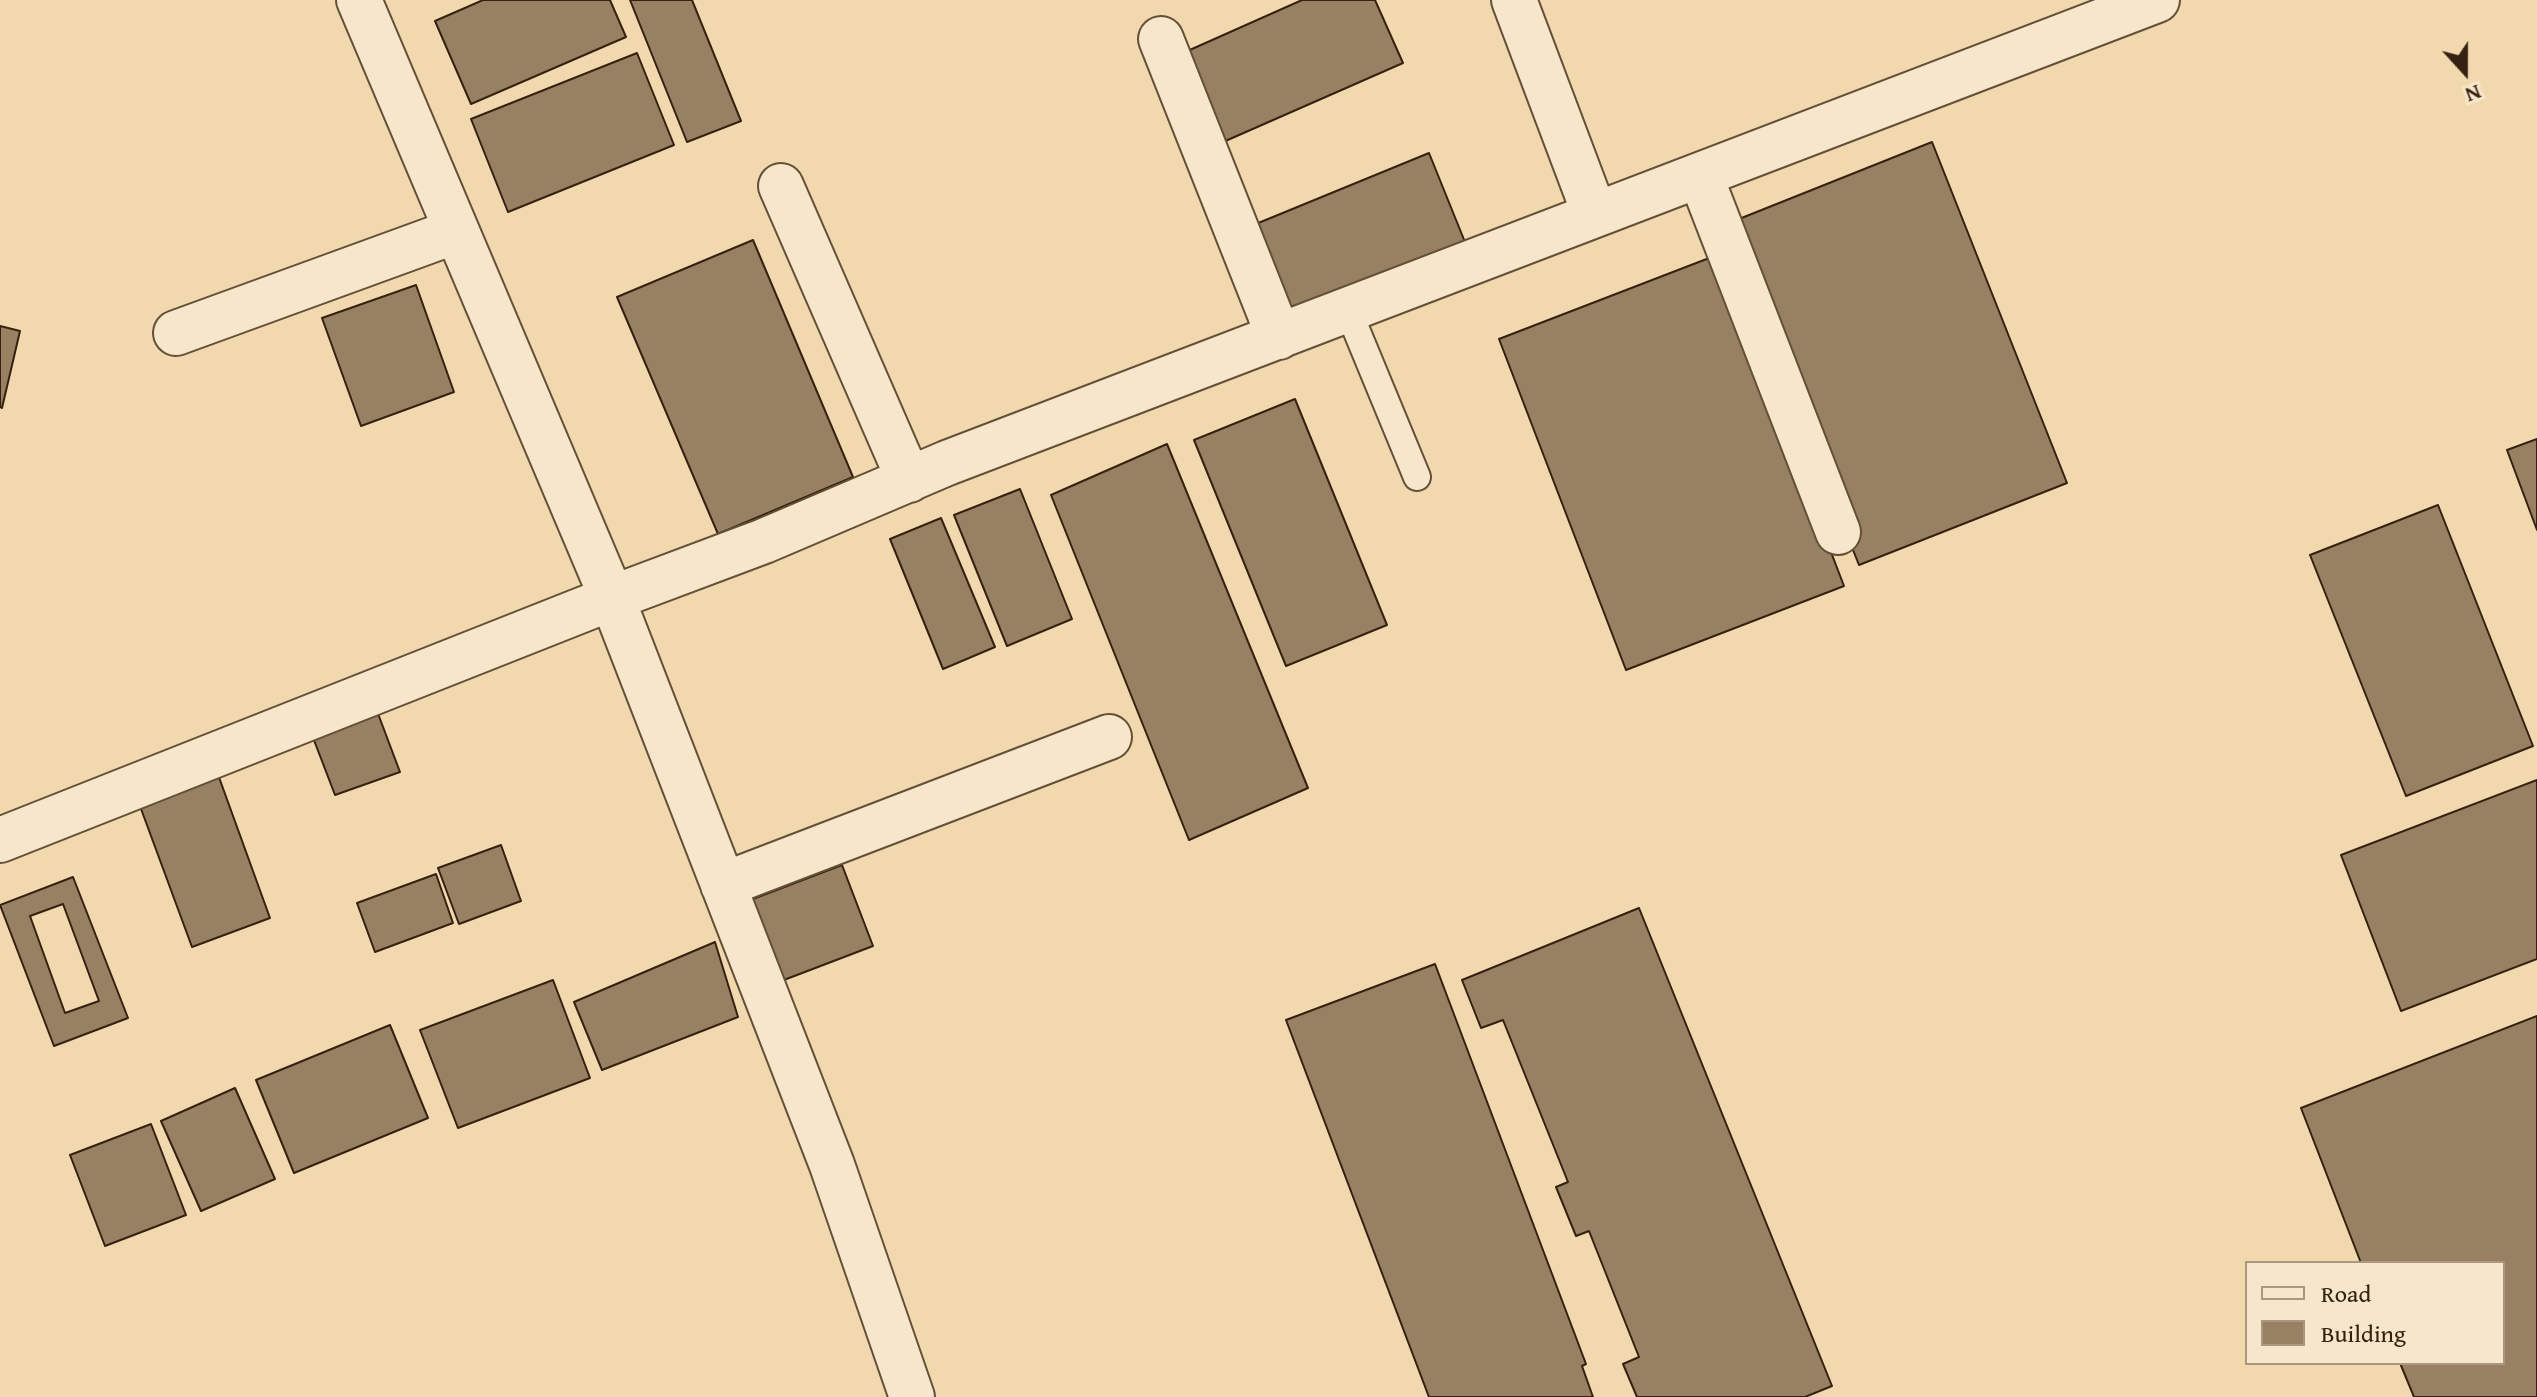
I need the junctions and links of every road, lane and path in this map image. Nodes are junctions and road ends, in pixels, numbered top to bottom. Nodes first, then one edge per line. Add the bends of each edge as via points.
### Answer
1 (359, 0) edge
2 (1514, 0) edge
3 (2157, 0) edge
4 (1161, 39) dead end
5 (1700, 175) junction
6 (781, 186) dead end
7 (1595, 215) junction
8 (456, 231) junction
9 (1348, 310) junction
10 (176, 333) dead end
11 (1279, 337) junction
12 (1417, 477) dead end
13 (909, 480) junction
14 (1838, 532) dead end
15 (612, 598) junction
16 (1109, 737) dead end
17 (0, 840) edge
18 (723, 885) junction
19 (900, 1393) edge

1 - 8 street
2 - 7 street
3 - 5 street
4 - 11 street
5 - 7 street
5 - 14 street
6 - 13 street
7 - 9 street
8 - 10 street
8 - 15 street
9 - 11 street
9 - 12 lane
11 - 13 street
13 - 15 street
15 - 17 street
15 - 18 street
16 - 18 street
18 - 19 street via 832,1165

